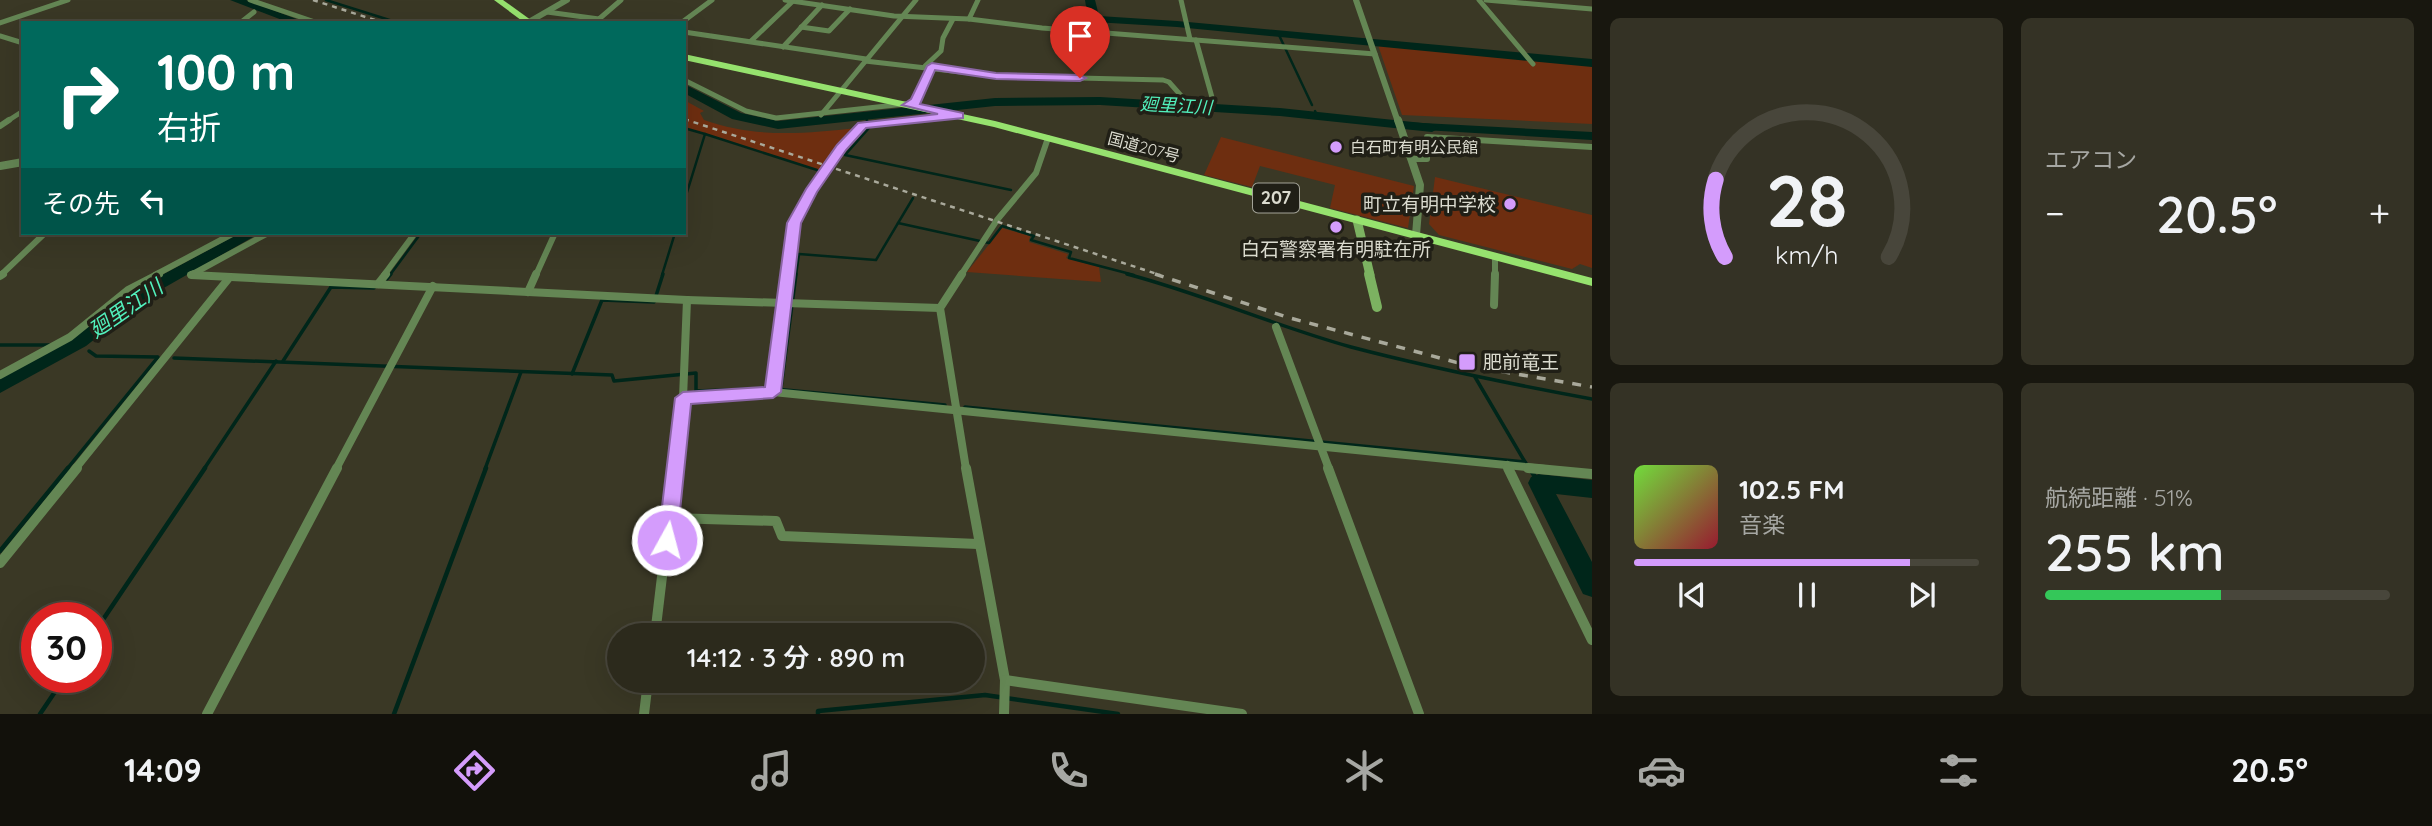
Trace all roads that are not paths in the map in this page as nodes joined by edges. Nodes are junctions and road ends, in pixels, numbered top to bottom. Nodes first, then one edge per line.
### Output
1 (68, 0) edge
2 (250, 0) edge
3 (498, 0) edge
4 (567, 0) edge
5 (621, 0) edge
6 (712, 0) edge
7 (785, 0) edge
8 (916, 0) edge
9 (978, 0) edge
10 (1181, 0) edge
11 (1356, 0) edge
12 (1479, 0) edge
13 (1486, 0) edge
14 (793, 1) edge
15 (822, 5) junction
16 (850, 9) junction
17 (1592, 9) edge
18 (254, 12) dead end
19 (547, 12) junction
20 (902, 16) junction
21 (953, 19) junction
22 (969, 19) junction
23 (243, 21) edge
24 (312, 21) edge
25 (528, 21) edge
26 (531, 21) edge
27 (602, 21) edge
28 (684, 21) edge
29 (0, 23) edge
30 (801, 27) junction
31 (686, 32) edge
32 (0, 36) edge
33 (1193, 39) junction
34 (751, 41) junction
35 (21, 42) edge
36 (783, 47) junction
37 (1375, 54) junction
38 (686, 57) edge
39 (865, 60) junction
40 (1533, 64) dead end
41 (928, 66) junction
42 (686, 81) edge
43 (841, 91) junction
44 (1184, 99) dead end
45 (1213, 101) dead end
46 (908, 105) junction
47 (21, 112) edge
48 (821, 115) junction
49 (959, 116) junction
50 (0, 125) edge
51 (1048, 138) junction
52 (1592, 147) edge
53 (1412, 159) junction
54 (21, 162) edge
55 (0, 166) edge
56 (1357, 220) junction
57 (43, 235) edge
58 (230, 235) edge
59 (264, 235) edge
60 (414, 235) edge
61 (554, 235) edge
62 (1416, 235) junction
63 (1495, 256) junction
64 (0, 275) edge
65 (229, 278) junction
66 (1592, 282) edge
67 (381, 284) junction
68 (433, 286) junction
69 (528, 292) junction
70 (687, 300) junction
71 (790, 303) junction
72 (1494, 305) dead end
73 (1377, 307) dead end
74 (940, 308) junction
75 (1276, 327) dead end
76 (0, 376) edge
77 (773, 389) junction
78 (683, 398) junction
79 (955, 409) junction
80 (1320, 443) junction
81 (1507, 465) junction
82 (1592, 474) edge
83 (670, 518) junction
84 (978, 544) junction
85 (0, 563) edge
86 (656, 623) edge
87 (1592, 640) edge
88 (1005, 684) junction
89 (647, 693) edge
90 (1004, 711) edge
91 (207, 714) edge
92 (644, 714) edge
93 (1242, 714) edge
94 (1419, 714) edge

1 - 29 street
2 - 24 street
3 - 25 highway
4 - 19 street
5 - 27 street
6 - 28 street
7 - 14 street
8 - 20 street
9 - 22 street
10 - 33 street
11 - 37 street
12 - 40 street
13 - 17 street
14 - 15 street
14 - 34 street
15 - 16 street
15 - 30 street
16 - 20 street
16 - 30 street
18 - 23 street
19 - 26 street
19 - 27 street
20 - 21 street
20 - 39 street
21 - 22 street
21 - 41 street
22 - 33 street
30 - 36 street
31 - 34 street
32 - 35 street
33 - 37 street
33 - 45 street
34 - 36 street
36 - 39 street
37 - 53 street
38 - 43 highway, 国道207号 / 207
39 - 41 street
39 - 43 street
41 - 44 street
41 - 46 street
42 - 48 street
43 - 46 highway, 国道207号 / 207
43 - 48 street
46 - 48 street
46 - 49 highway, 国道207号 / 207
47 - 50 street
49 - 51 highway, 国道207号 / 207
49 - 71 street
51 - 56 highway, 国道207号 / 207
51 - 74 street
52 - 53 street
53 - 62 street
54 - 55 street
56 - 62 highway, 国道207号 / 207
56 - 73 main road
57 - 64 street
58 - 76 street
59 - 65 street
60 - 67 street
61 - 69 street
62 - 63 highway, 国道207号 / 207
63 - 66 highway, 国道207号 / 207
63 - 72 street
65 - 67 street
65 - 85 street
67 - 68 street
68 - 69 street
68 - 91 street
69 - 70 street
70 - 71 street
70 - 78 street
71 - 74 street
71 - 77 street
74 - 79 street
75 - 80 street
77 - 78 street
77 - 79 street
78 - 83 street
79 - 80 street
79 - 84 street
80 - 81 street
80 - 94 street
81 - 82 street
81 - 87 street
83 - 84 street
83 - 86 street
84 - 88 street
88 - 90 street
88 - 93 street
89 - 92 street

